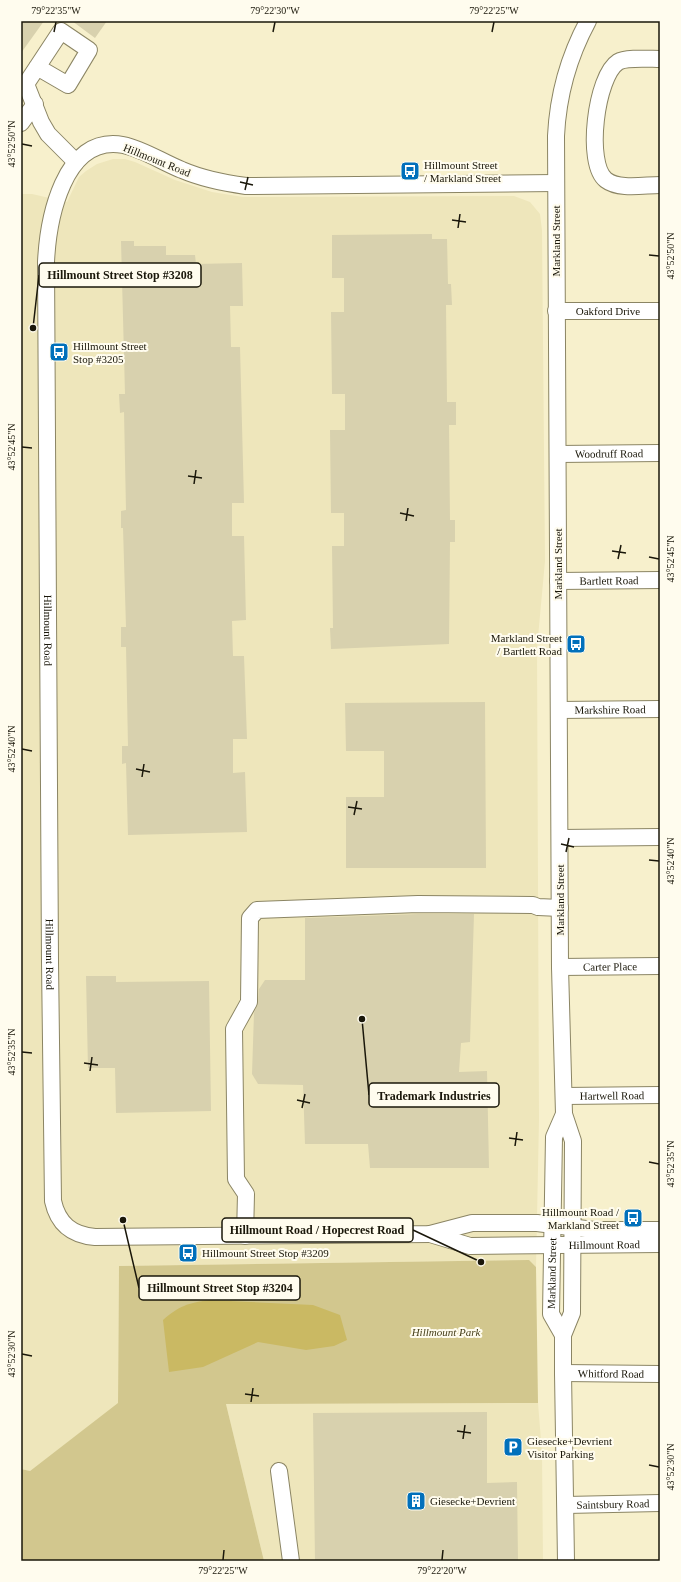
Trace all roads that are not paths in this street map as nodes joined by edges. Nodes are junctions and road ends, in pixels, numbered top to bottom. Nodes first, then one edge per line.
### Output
1 (588, 21) edge
2 (660, 59) edge
3 (37, 67) dead end
4 (23, 81) edge
5 (35, 104) junction
6 (21, 123) edge
7 (76, 162) junction
8 (556, 183) junction
9 (660, 185) edge
10 (556, 311) junction
11 (660, 311) edge
12 (660, 452) edge
13 (558, 454) junction
14 (660, 580) edge
15 (558, 581) junction
16 (660, 709) edge
17 (559, 710) junction
18 (660, 837) edge
19 (560, 838) junction
20 (560, 908) junction
21 (660, 966) edge
22 (560, 967) junction
23 (660, 1095) edge
24 (564, 1096) junction
25 (564, 1114) junction
26 (552, 1225) junction
27 (573, 1227) junction
28 (660, 1230) edge
29 (430, 1234) junction
30 (245, 1236) junction
31 (660, 1244) edge
32 (552, 1246) junction
33 (572, 1247) junction
34 (564, 1335) junction
35 (562, 1373) junction
36 (660, 1374) edge
37 (279, 1471) dead end
38 (660, 1503) edge
39 (566, 1505) junction
40 (291, 1561) edge
41 (566, 1561) edge

1 - 8 street, Markland Street
2 - 9 street
3 - 4 street
4 - 5 street
5 - 6 street
5 - 7 street
7 - 8 street, Hillmount Road
7 - 30 street, Hillmount Road
8 - 10 street, Markland Street
10 - 11 street, Oakford Drive
10 - 13 street, Markland Street
12 - 13 street, Woodruff Road
13 - 15 street, Markland Street
14 - 15 street, Bartlett Road
15 - 17 street, Markland Street
16 - 17 street, Markshire Road
17 - 19 street, Markland Street
18 - 19 street
19 - 20 street, Markland Street
20 - 22 street, Markland Street
20 - 30 street
21 - 22 street, Carter Place
22 - 24 street, Markland Street
23 - 24 street, Hartwell Road
24 - 25 street, Markland Street
25 - 26 street, Markland Street
25 - 27 street, Markland Street
26 - 27 street, Hillmount Road
26 - 29 street, Hillmount Road
26 - 32 street, Markland Street
27 - 28 street, Hillmount Road
27 - 33 street, Markland Street
29 - 30 street, Hillmount Road
29 - 32 street, Hillmount Road
31 - 33 street, Hillmount Road
32 - 33 street, Hillmount Road
32 - 34 street, Markland Street
33 - 34 street, Markland Street
34 - 35 street, Markland Street
35 - 36 street, Whitford Road
35 - 39 street, Markland Street
37 - 40 street
38 - 39 street, Saintsbury Road
39 - 41 street, Markland Street

